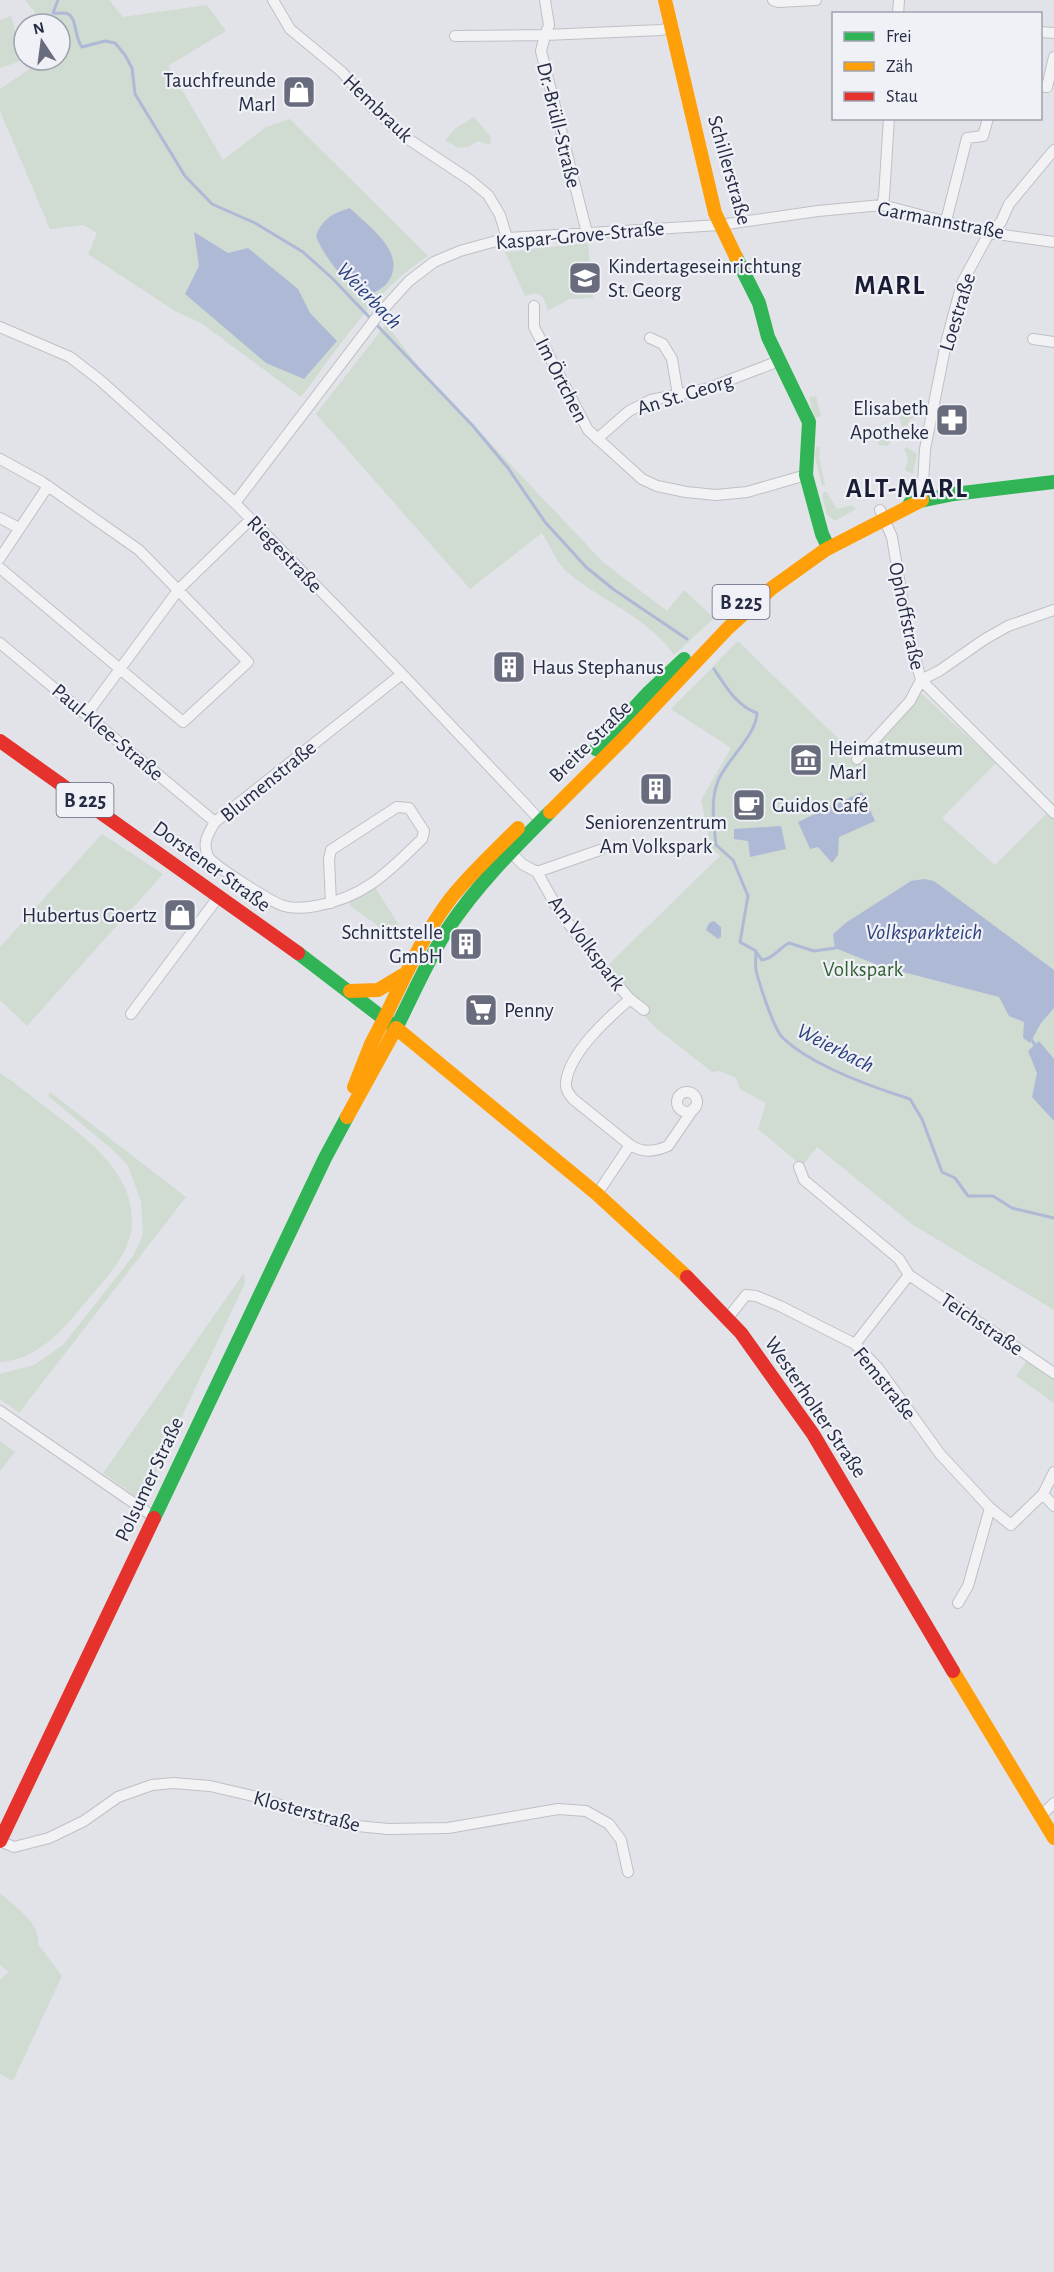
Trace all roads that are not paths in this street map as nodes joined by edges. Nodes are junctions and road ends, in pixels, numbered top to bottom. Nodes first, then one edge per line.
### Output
1 (273, 0) edge
2 (545, 0) edge
3 (665, 0) edge
4 (773, 0) edge
5 (816, 0) edge
6 (672, 27) junction
7 (545, 35) junction
8 (455, 36) dead end
9 (1054, 57) edge
10 (1042, 86) edge
11 (889, 120) edge
12 (987, 120) edge
13 (1054, 150) edge
14 (882, 205) junction
15 (946, 221) junction
16 (720, 225) junction
17 (587, 232) junction
18 (989, 233) junction
19 (507, 238) junction
20 (1054, 242) edge
21 (534, 306) dead end
22 (0, 327) edge
23 (650, 338) dead end
24 (1034, 339) dead end
25 (1054, 342) edge
26 (779, 361) junction
27 (678, 395) junction
28 (597, 439) junction
29 (0, 459) edge
30 (806, 475) junction
31 (1054, 482) edge
32 (48, 486) junction
33 (922, 500) junction
34 (235, 503) junction
35 (882, 514) junction
36 (0, 518) edge
37 (251, 519) junction
38 (20, 528) junction
39 (826, 543) junction
40 (0, 558) edge
41 (0, 568) edge
42 (179, 589) junction
43 (1054, 610) edge
44 (0, 643) edge
45 (120, 668) junction
46 (402, 674) junction
47 (921, 680) junction
48 (86, 715) junction
49 (0, 741) edge
50 (857, 759) dead end
51 (1053, 809) edge
52 (537, 816) junction
53 (215, 822) junction
54 (507, 848) junction
55 (600, 850) dead end
56 (537, 872) junction
57 (219, 896) junction
58 (331, 903) junction
59 (406, 972) junction
60 (350, 991) junction
61 (630, 999) junction
62 (644, 1010) dead end
63 (131, 1014) dead end
64 (384, 1019) junction
65 (396, 1028) junction
66 (694, 1108) dead end
67 (337, 1135) junction
68 (630, 1145) junction
69 (799, 1167) dead end
70 (597, 1194) junction
71 (909, 1275) junction
72 (727, 1319) junction
73 (855, 1344) junction
74 (1054, 1373) edge
75 (0, 1411) edge
76 (1054, 1472) edge
77 (1042, 1494) junction
78 (1054, 1506) edge
79 (990, 1508) junction
80 (154, 1516) junction
81 (958, 1603) dead end
82 (1054, 1803) edge
83 (1040, 1817) junction
84 (1, 1835) edge
85 (1054, 1838) edge
86 (628, 1872) dead end

1 - 19 street, Hembrauk
2 - 7 street
3 - 6 main road, Schillerstraße
4 - 5 street
6 - 7 street
6 - 16 main road, Schillerstraße
7 - 8 street, Dr.-Brüll-Straße
7 - 17 street, Dr.-Brüll-Straße
9 - 10 street
11 - 14 street
12 - 15 street
13 - 18 street, Loestraße
14 - 15 street, Garmannstraße
14 - 16 street, Garmannstraße
15 - 18 street, Garmannstraße
16 - 17 street, Kaspar-Grove-Straße
16 - 26 main road, Schillerstraße
17 - 19 street, Kaspar-Grove-Straße
18 - 20 street, Garmannstraße
18 - 33 street, Loestraße
19 - 34 street, Kaspar-Grove-Straße
21 - 28 street, Im Örtchen
22 - 34 street, Riegestraße
23 - 27 street
24 - 25 street
26 - 27 street, An St. Georg
26 - 30 main road, Schillerstraße
27 - 28 street, An St. Georg
28 - 30 street, Im Örtchen
29 - 32 street
30 - 39 main road, Schillerstraße
31 - 33 main road, B 225
32 - 38 street
32 - 42 street
33 - 35 main road, Breite Straße / B 225
34 - 37 street, Riegestraße
35 - 39 main road, Breite Straße / B 225
35 - 47 street, Ophoffstraße
36 - 38 street
37 - 42 street
37 - 46 street, Riegestraße
38 - 40 street
39 - 52 main road, Breite Straße / B 225
41 - 45 street
42 - 45 street
42 - 45 street
43 - 47 street
44 - 48 street, Paul-Klee-Straße
45 - 48 street
46 - 52 street, Riegestraße
46 - 53 street, Blumenstraße
47 - 50 street
47 - 51 street, Ophoffstraße
48 - 53 street, Paul-Klee-Straße
49 - 57 main road, Dorstener Straße / B 225
52 - 54 main road, Breite Straße / B 225
53 - 58 street, Blumenstraße
54 - 56 street, Am Volkspark
54 - 59 main road, Breite Straße / B 225
54 - 65 main road, Breite Straße / B 225
55 - 56 street, Am Volkspark
56 - 61 street, Am Volkspark
57 - 60 main road, Dorstener Straße / B 225
57 - 63 street
58 - 58 street, Blumenstraße
59 - 60 main road
59 - 64 main road, Breite Straße / B 225
60 - 64 main road, Dorstener Straße
61 - 62 street, Am Volkspark
61 - 68 street
64 - 65 main road, Dorstener Straße
64 - 67 main road, Polsumer Straße
65 - 67 main road, Polsumer Straße
65 - 70 main road, Westerholter Straße
66 - 68 street
67 - 80 main road, Polsumer Straße
68 - 70 street
69 - 71 street, Teichstraße
70 - 72 main road, Westerholter Straße
71 - 73 street
71 - 74 street, Teichstraße
72 - 73 street, Femstraße
72 - 83 main road, Westerholter Straße
73 - 79 street, Femstraße
75 - 80 street
76 - 77 street
77 - 78 street
77 - 79 street, Femstraße
79 - 81 street
80 - 84 main road, Polsumer Straße
82 - 83 street
83 - 85 main road, Westerholter Straße
84 - 86 street, Klosterstraße

